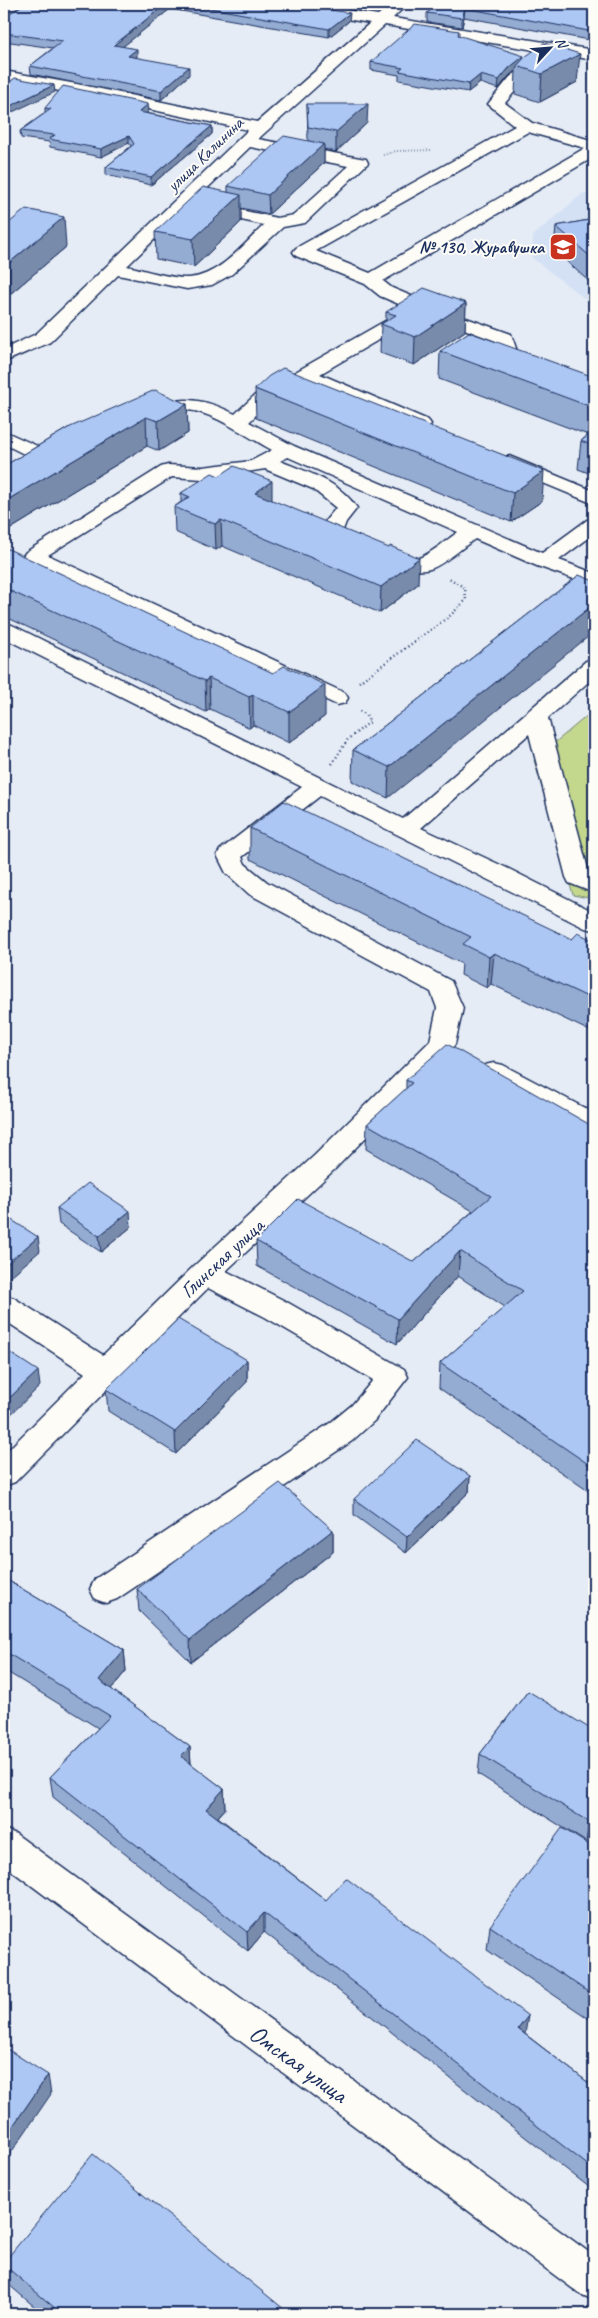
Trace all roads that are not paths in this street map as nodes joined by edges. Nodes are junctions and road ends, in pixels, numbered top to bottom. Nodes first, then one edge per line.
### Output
1 (281, 4) edge
2 (400, 4) edge
3 (382, 21) junction
4 (557, 49) junction
5 (594, 55) edge
6 (4, 76) edge
7 (526, 126) junction
8 (260, 128) junction
9 (246, 141) junction
10 (594, 146) edge
11 (594, 150) edge
12 (183, 203) junction
13 (277, 223) junction
14 (116, 269) junction
15 (371, 280) junction
16 (434, 312) junction
17 (4, 356) edge
18 (305, 374) junction
19 (594, 386) edge
20 (136, 420) edge
21 (237, 423) junction
22 (441, 432) edge
23 (4, 436) edge
24 (287, 450) junction
25 (495, 456) edge
26 (264, 462) junction
27 (4, 479) edge
28 (594, 498) edge
29 (594, 524) edge
30 (473, 531) junction
31 (544, 562) junction
32 (594, 580) edge
33 (4, 630) edge
34 (594, 666) edge
35 (337, 698) road end
36 (536, 716) junction
37 (318, 786) junction
38 (405, 830) junction
39 (594, 885) edge
40 (594, 922) edge
41 (442, 1044) junction
42 (594, 1125) edge
43 (205, 1273) junction
44 (4, 1306) edge
45 (106, 1372) junction
46 (4, 1473) edge
47 (106, 1589) dead end
48 (4, 1845) edge
49 (594, 2280) edge

1 - 3 street
2 - 3 street, улица Калинина
3 - 4 street
3 - 8 street, улица Калинина
4 - 5 street
4 - 7 street
6 - 8 street
7 - 10 street
7 - 15 street
8 - 9 street, улица Калинина
9 - 12 street, улица Калинина
9 - 13 street
11 - 15 street
12 - 13 street
12 - 14 street, улица Калинина
13 - 14 street
14 - 17 street, улица Калинина
15 - 16 street
16 - 18 street
16 - 19 street
18 - 21 street
18 - 22 street
20 - 21 street
21 - 24 street
23 - 27 street
24 - 26 street
24 - 30 street
25 - 28 street
26 - 30 street
26 - 35 street
29 - 31 street
30 - 31 street
31 - 32 street
33 - 37 street
34 - 36 street
36 - 38 street
36 - 39 street
37 - 38 street
37 - 41 street
38 - 40 street
41 - 42 street
41 - 43 street, Глинская улица
43 - 45 street, Глинская улица
43 - 47 street
44 - 45 street
45 - 46 street, Глинская улица
48 - 49 street, Омская улица

